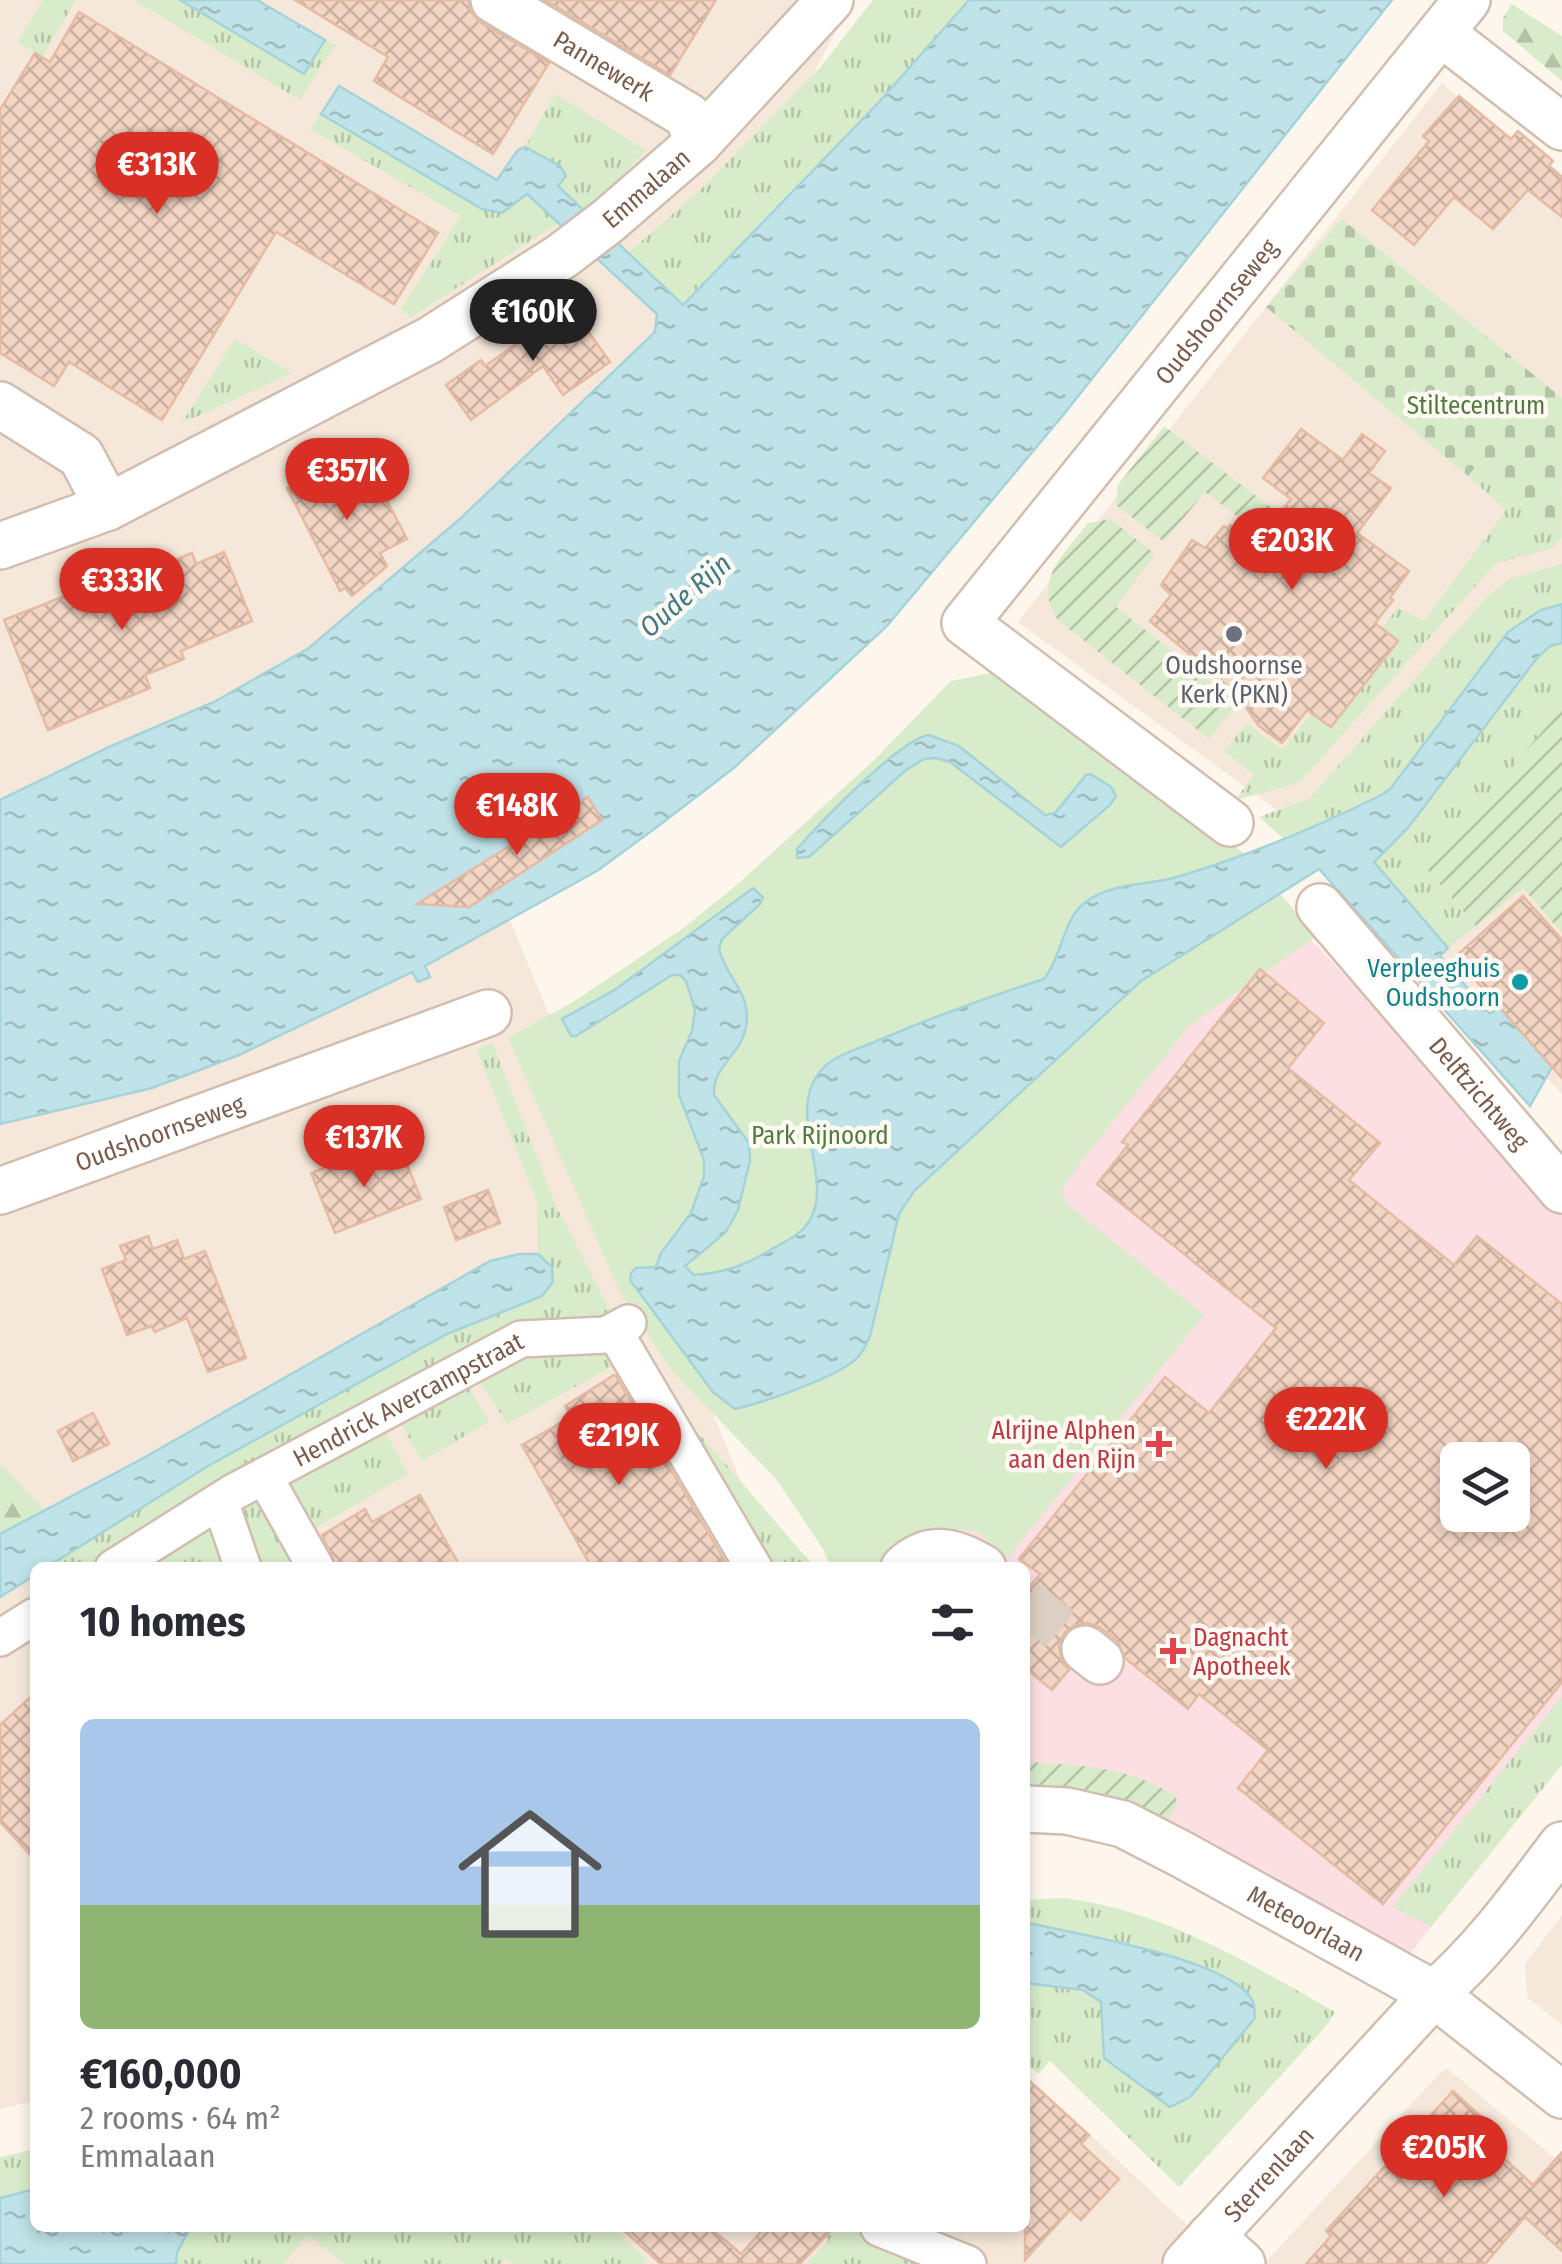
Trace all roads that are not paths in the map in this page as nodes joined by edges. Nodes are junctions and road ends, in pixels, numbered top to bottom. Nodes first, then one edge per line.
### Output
1 (494, 0) edge
2 (830, 0) edge
3 (1454, 16) edge
4 (1562, 126) edge
5 (698, 143) junction
6 (0, 405) edge
7 (108, 507) junction
8 (0, 546) edge
9 (1230, 823) dead end
10 (1320, 907) dead end
11 (488, 1013) dead end
12 (1562, 1190) edge
13 (0, 1191) edge
14 (264, 1476) junction
15 (220, 1501) junction
16 (123, 1562) edge
17 (241, 1562) edge
18 (313, 1562) edge
19 (751, 1562) edge
20 (915, 1562) edge
21 (973, 1562) edge
22 (30, 1619) edge
23 (0, 1638) edge
24 (1030, 1809) edge
25 (1562, 1845) edge
26 (1434, 1994) junction
27 (1562, 2095) edge
28 (889, 2232) edge
29 (1213, 2255) edge
30 (968, 2264) edge

1 - 5 street, Pannewerk
2 - 5 street, Emmalaan
3 - 4 street
3 - 9 street, Oudshoornseweg
5 - 7 street, Emmalaan
6 - 7 street
7 - 8 street, Emmalaan
10 - 12 street, Delftzichtweg
11 - 13 street, Oudshoornseweg
14 - 15 street, Hendrick Avercampstraat
14 - 18 street, Hendrick Avercampstraat
14 - 19 street, Hendrick Avercampstraat
15 - 16 street, Hendrick Avercampstraat
15 - 17 street
20 - 21 street
22 - 23 street
24 - 26 street, Meteoorlaan
25 - 26 street, Sterrenlaan
26 - 27 street, Meteoorlaan
26 - 29 street, Sterrenlaan
28 - 30 street

